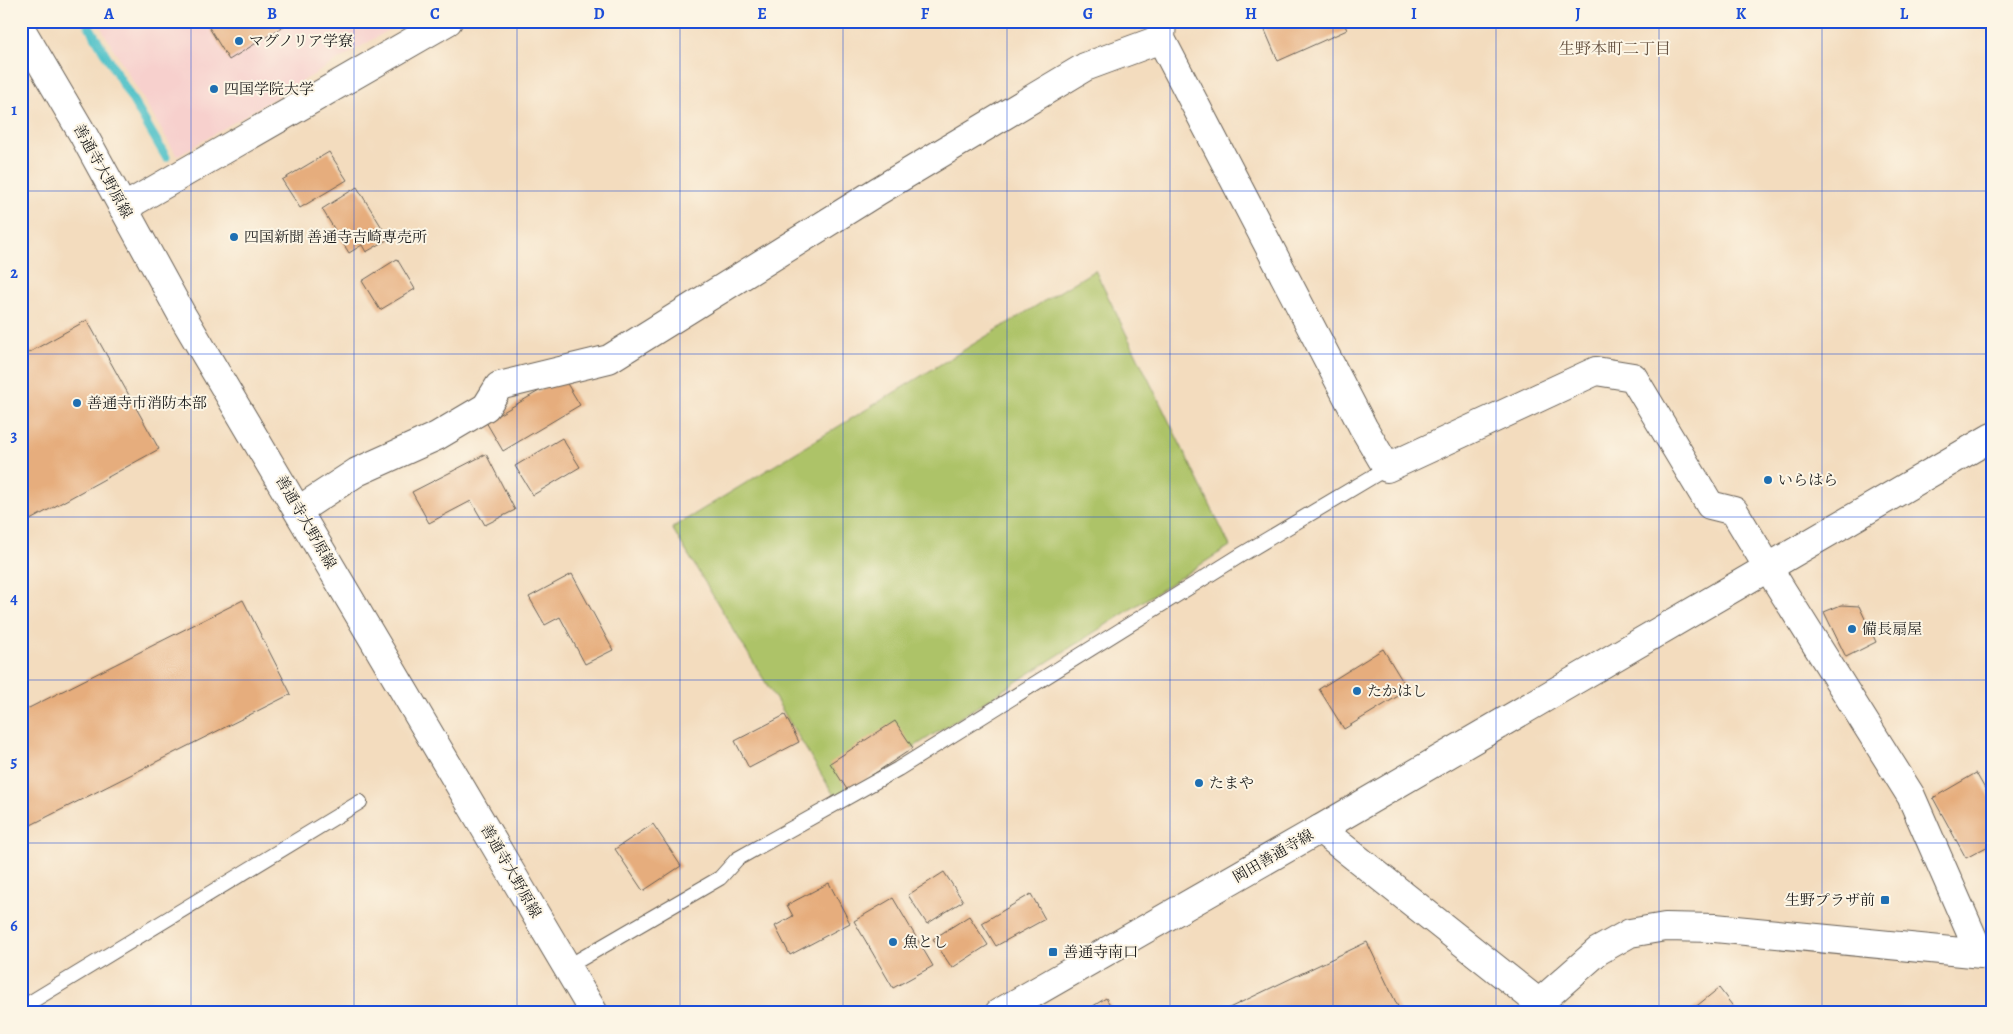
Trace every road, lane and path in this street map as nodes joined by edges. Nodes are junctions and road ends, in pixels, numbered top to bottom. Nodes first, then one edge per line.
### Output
1 (448, 21) edge
2 (1162, 26) edge
3 (21, 29) edge
4 (123, 208) junction
5 (1992, 437) edge
6 (1387, 468) junction
7 (299, 510) junction
8 (1768, 567) junction
9 (360, 802) dead end
10 (1320, 829) junction
11 (1986, 954) edge
12 (567, 967) junction
13 (21, 1008) edge
14 (1542, 1008) edge
15 (594, 1013) edge
16 (999, 1013) edge

1 - 4 street
2 - 6 street
2 - 7 street
3 - 4 street, 善通寺大野原線
4 - 7 street, 善通寺大野原線
5 - 8 street
6 - 8 street
6 - 12 lane
7 - 12 street, 善通寺大野原線
8 - 10 street
8 - 11 street
9 - 13 lane
10 - 14 street, 岡田善通寺線
10 - 16 street, 岡田善通寺線
11 - 14 street
12 - 15 street, 善通寺大野原線

